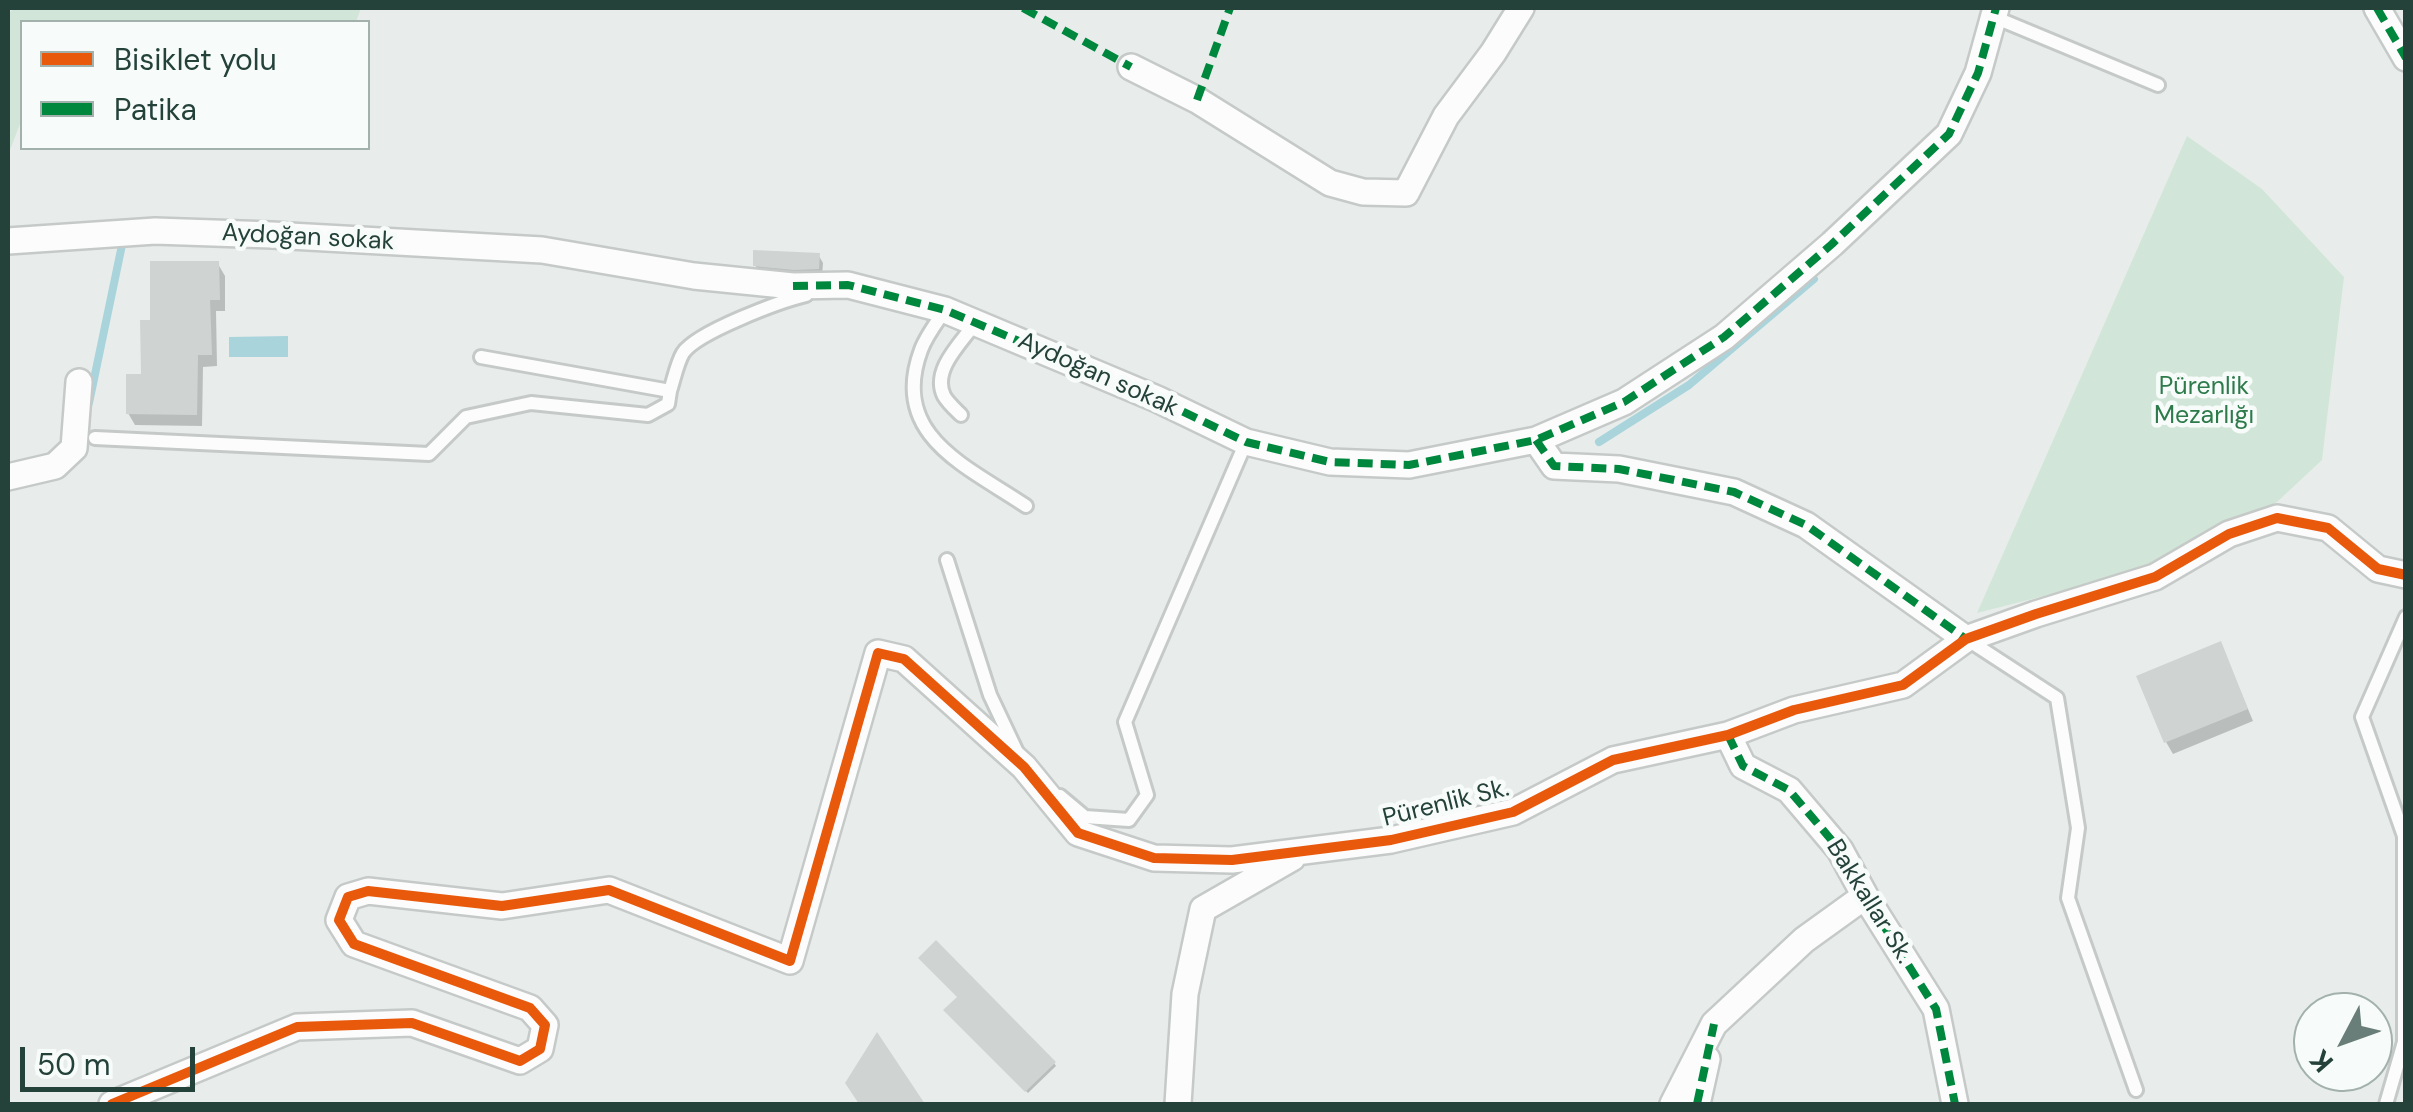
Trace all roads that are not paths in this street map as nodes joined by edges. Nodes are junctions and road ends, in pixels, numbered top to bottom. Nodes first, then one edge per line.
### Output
1 (1522, 8) edge
2 (2376, 8) edge
3 (1995, 12) edge
4 (2406, 58) edge
5 (1131, 67) dead end
6 (2158, 85) dead end
7 (8, 241) edge
8 (848, 285) junction
9 (944, 310) junction
10 (976, 322) junction
11 (481, 357) dead end
12 (79, 382) dead end
13 (670, 391) junction
14 (961, 416) dead end
15 (94, 438) dead end
16 (1536, 440) junction
17 (1246, 442) junction
18 (8, 476) edge
19 (1026, 506) dead end
20 (947, 560) dead end
21 (2406, 575) edge
22 (2406, 617) edge
23 (1966, 639) junction
24 (1728, 735) junction
25 (1024, 767) junction
26 (1306, 850) junction
27 (1865, 896) junction
28 (1714, 1024) junction
29 (2136, 1090) dead end
30 (112, 1104) edge
31 (1178, 1104) edge
32 (1673, 1104) edge
33 (1697, 1104) edge
34 (1955, 1104) edge
35 (2386, 1104) edge

1 - 5 street
2 - 4 street
3 - 6 lane
3 - 16 street, Aydoğan sokak
7 - 8 street, Aydoğan sokak
8 - 9 street, Aydoğan sokak
8 - 13 lane
9 - 10 street, Aydoğan sokak
9 - 19 lane
10 - 14 lane
10 - 17 street, Aydoğan sokak
11 - 13 lane
12 - 18 street
13 - 15 lane
16 - 17 street, Aydoğan sokak
16 - 23 street
17 - 25 lane
20 - 25 lane
21 - 23 street, Pürenlik Sk.
22 - 35 lane
23 - 24 street, Pürenlik Sk.
23 - 29 lane
24 - 26 street, Pürenlik Sk.
24 - 27 street, Bakkallar Sk.
25 - 26 street, Pürenlik Sk.
25 - 30 street, Pürenlik Sk.
26 - 31 street
27 - 28 street
27 - 34 street, Bakkallar Sk.
28 - 32 street
28 - 33 street

